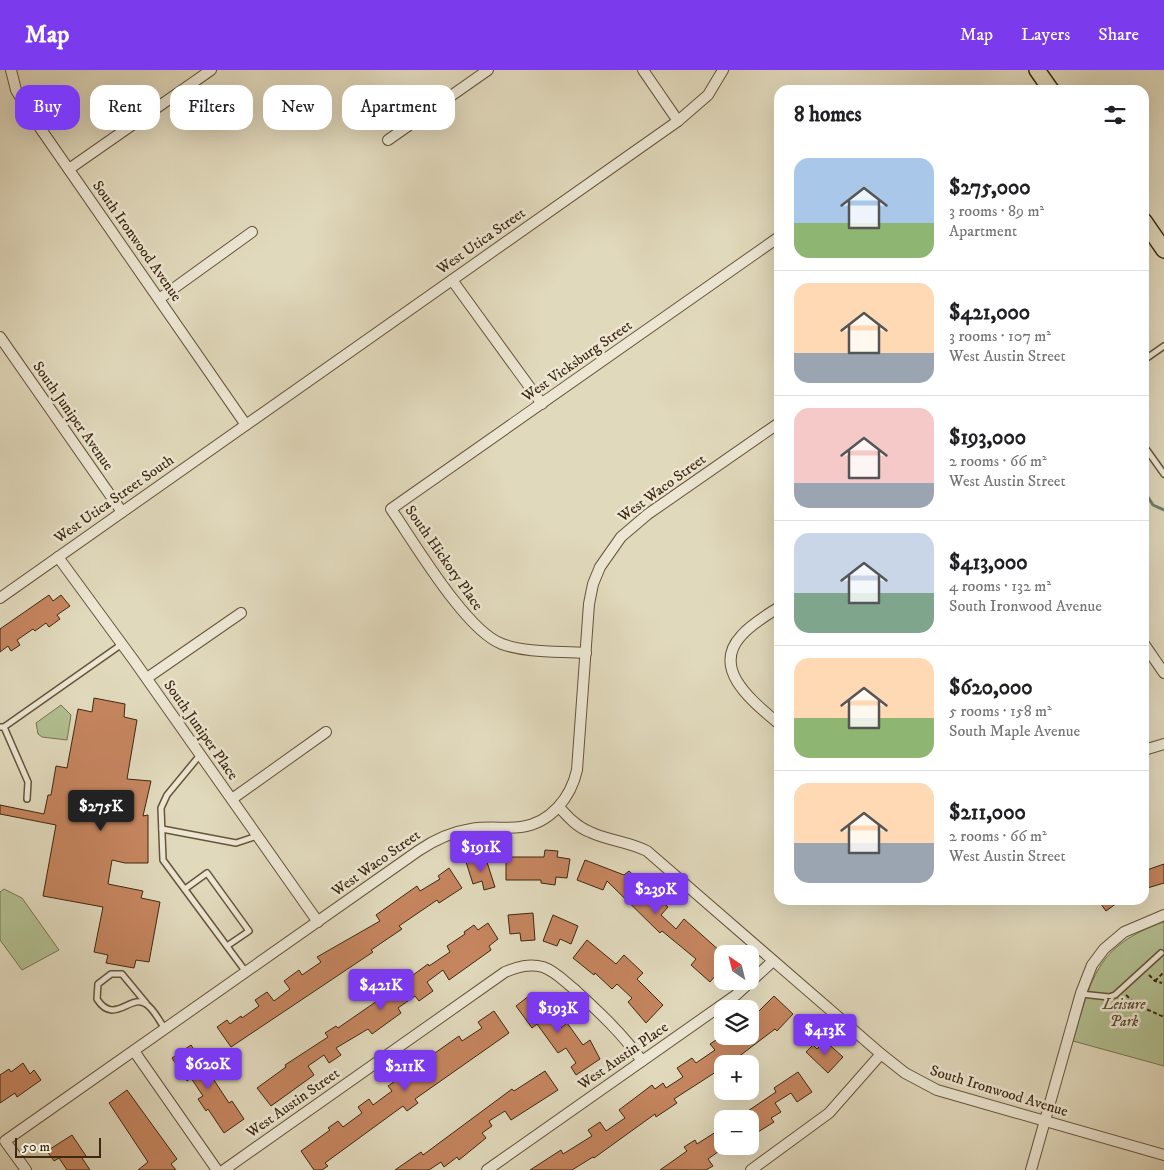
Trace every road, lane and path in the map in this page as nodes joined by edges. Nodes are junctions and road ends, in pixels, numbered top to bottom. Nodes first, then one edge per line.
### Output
1 (12, 70) edge
2 (210, 70) edge
3 (488, 70) edge
4 (643, 70) edge
5 (723, 70) edge
6 (1037, 70) edge
7 (1048, 85) edge
8 (678, 120) junction
9 (388, 140) dead end
10 (70, 170) junction
11 (1149, 228) edge
12 (252, 232) dead end
13 (774, 242) edge
14 (1164, 250) edge
15 (452, 280) junction
16 (159, 298) junction
17 (0, 337) edge
18 (1164, 346) edge
19 (1149, 356) edge
20 (542, 404) junction
21 (246, 425) junction
22 (774, 426) edge
23 (1149, 453) edge
24 (1164, 474) edge
25 (391, 509) joint
26 (122, 512) junction
27 (58, 557) junction
28 (0, 598) edge
29 (774, 611) edge
30 (241, 613) dead end
31 (122, 644) junction
32 (1149, 651) edge
33 (586, 653) junction
34 (1164, 673) edge
35 (147, 678) junction
36 (774, 720) edge
37 (2, 727) edge
38 (326, 732) dead end
39 (1164, 744) edge
40 (1149, 748) edge
41 (200, 755) junction
42 (27, 799) dead end
43 (232, 799) junction
44 (559, 807) junction
45 (162, 829) junction
46 (258, 836) junction
47 (185, 889) junction
48 (1164, 915) edge
49 (318, 922) junction
50 (228, 946) junction
51 (1162, 953) dead end
52 (773, 961) junction
53 (1144, 969) junction
54 (247, 972) junction
55 (1164, 972) edge
56 (1155, 981) junction
57 (1162, 983) dead end
58 (1120, 990) junction
59 (1081, 994) junction
60 (146, 1003) junction
61 (1164, 1017) edge
62 (166, 1029) junction
63 (134, 1051) junction
64 (881, 1054) junction
65 (642, 1061) junction
66 (1044, 1121) junction
67 (1164, 1155) edge
68 (26, 1170) edge
69 (217, 1170) edge
70 (224, 1170) edge
71 (487, 1170) edge
72 (751, 1170) edge
73 (1031, 1170) edge

1 - 10 street, South Ironwood Avenue
2 - 10 street
3 - 9 street
4 - 8 street
5 - 8 street, West Utica Street
6 - 7 main road
8 - 15 street, West Utica Street
10 - 16 street, South Ironwood Avenue
11 - 14 main road
12 - 16 street
13 - 20 street, West Vicksburg Street
15 - 20 street
15 - 21 street, West Utica Street
16 - 21 street, South Ironwood Avenue
17 - 26 street, South Juniper Avenue
18 - 19 lane
20 - 25 street, West Vicksburg Street
21 - 26 street, West Utica Street South
22 - 33 street, West Waco Street
23 - 24 lane
25 - 33 street, South Hickory Place
26 - 27 street, West Utica Street South
27 - 28 street, West Utica Street South
27 - 31 street, South Juniper Place
29 - 36 street
30 - 35 street
31 - 35 street, South Juniper Place
31 - 37 lane
32 - 34 street
33 - 44 street, West Waco Street
35 - 41 street, South Juniper Place
37 - 42 lane
38 - 43 street
39 - 40 street
41 - 43 street, South Juniper Place
41 - 45 lane
43 - 46 street, South Juniper Place
44 - 49 street, West Waco Street
44 - 52 street, South Ironwood Avenue
45 - 46 lane
45 - 47 lane
46 - 49 street, South Juniper Place
47 - 50 lane
47 - 50 lane
48 - 59 street
49 - 54 street, West Waco Street
50 - 54 lane
51 - 53 lane
52 - 64 street, South Ironwood Avenue
52 - 65 street, West Austin Place
53 - 56 path
53 - 58 lane
54 - 62 street, West Waco Street
55 - 56 path
56 - 57 path
58 - 59 lane
58 - 61 path
59 - 66 street
60 - 60 lane
60 - 62 lane
62 - 63 street, West Waco Street
63 - 68 street, West Waco Street
63 - 69 street
64 - 66 street, South Ironwood Avenue
64 - 72 street
65 - 70 street, West Austin Street
65 - 71 street, West Austin Place
66 - 67 street, South Ironwood Avenue
66 - 73 street

